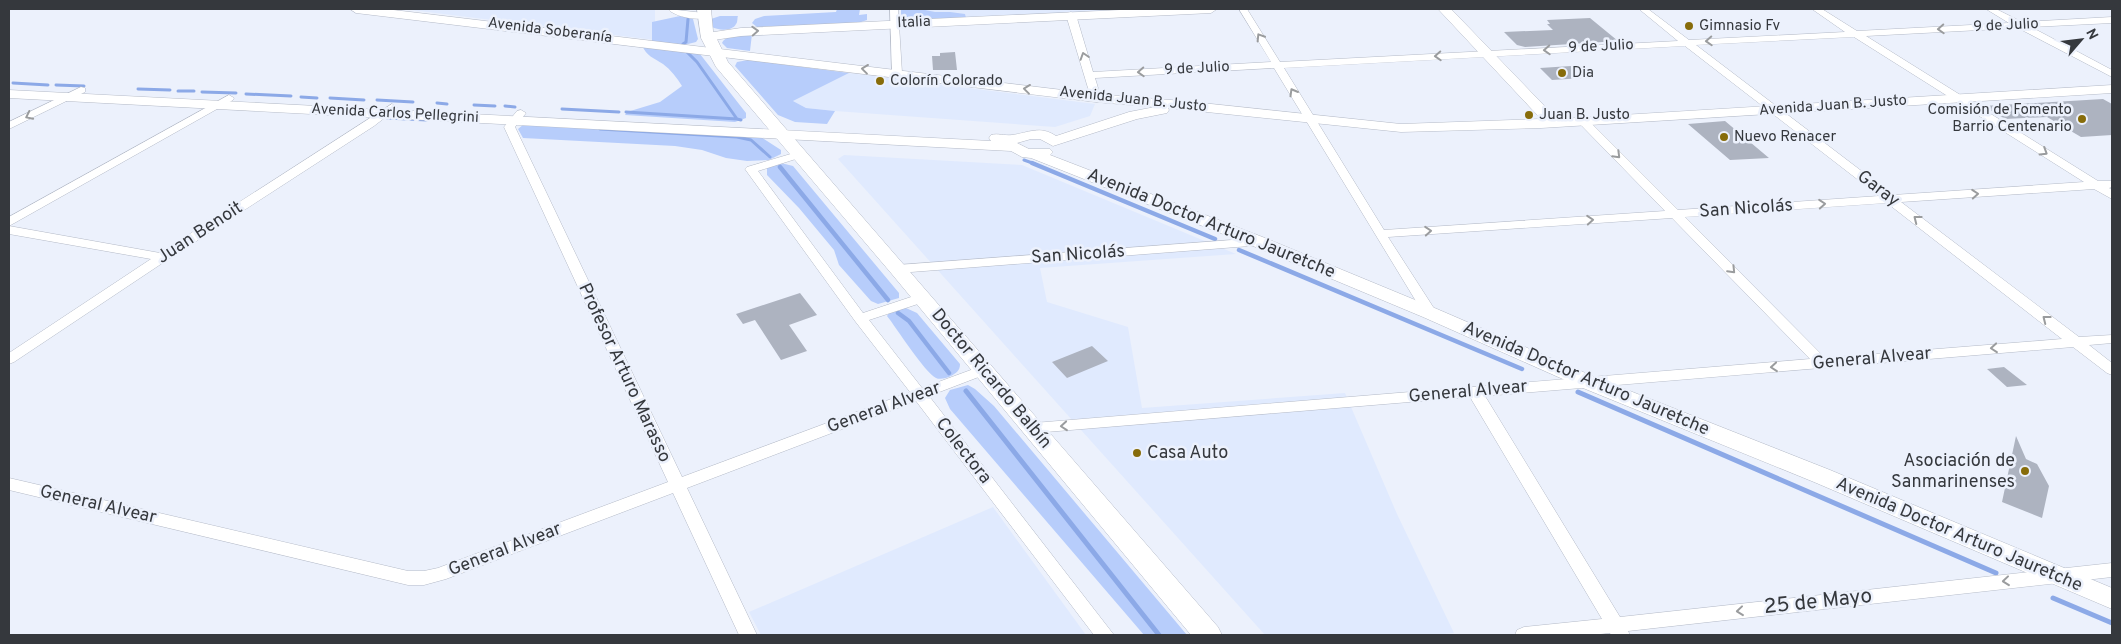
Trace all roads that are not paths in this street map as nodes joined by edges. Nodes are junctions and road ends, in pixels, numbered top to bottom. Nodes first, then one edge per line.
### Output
1 (356, 9) edge
2 (672, 9) edge
3 (894, 9) edge
4 (1211, 9) edge
5 (1243, 9) edge
6 (1444, 9) edge
7 (1643, 9) edge
8 (1816, 9) edge
9 (1990, 9) edge
10 (370, 10) edge
11 (704, 12) edge
12 (1071, 15) junction
13 (2112, 20) edge
14 (895, 24) junction
15 (2020, 25) junction
16 (1855, 33) junction
17 (706, 37) junction
18 (1686, 43) junction
19 (714, 51) junction
20 (1487, 54) junction
21 (1277, 65) junction
22 (897, 73) junction
23 (2112, 74) edge
24 (1090, 75) junction
25 (9, 86) edge
26 (2112, 89) edge
27 (9, 94) edge
28 (75, 94) junction
29 (1096, 98) junction
30 (1959, 98) junction
31 (224, 101) junction
32 (1162, 103) junction
33 (388, 110) junction
34 (1186, 110) joint
35 (1774, 110) junction
36 (518, 116) junction
37 (1310, 121) junction
38 (1583, 121) junction
39 (1553, 123) junction
40 (9, 126) edge
41 (776, 130) junction
42 (1014, 143) junction
43 (1051, 148) junction
44 (798, 155) junction
45 (2112, 184) edge
46 (2097, 185) junction
47 (2112, 195) edge
48 (1891, 200) junction
49 (1677, 214) junction
50 (9, 222) edge
51 (9, 230) edge
52 (1380, 234) junction
53 (1258, 242) junction
54 (162, 257) junction
55 (898, 269) junction
56 (922, 298) junction
57 (1430, 313) junction
58 (860, 318) junction
59 (2112, 339) edge
60 (2076, 342) junction
61 (9, 359) edge
62 (1822, 363) junction
63 (984, 370) junction
64 (2112, 370) edge
65 (1590, 383) junction
66 (1475, 392) junction
67 (920, 395) junction
68 (1034, 428) junction
69 (9, 484) edge
70 (677, 485) junction
71 (2112, 570) edge
72 (2054, 576) junction
73 (2112, 599) edge
74 (1618, 630) edge
75 (748, 635) edge
76 (1105, 635) edge
77 (1208, 635) edge
78 (1524, 635) edge

1 - 10 main road, Avenida Soberanía
2 - 11 street
3 - 14 street
4 - 12 main road, Italia
21 -> 5 street
6 - 20 main road
7 - 18 street, Garay
8 - 16 street
9 - 15 street
10 - 19 main road, Avenida Soberanía
11 - 17 main road
12 - 14 main road, Italia
24 -> 12 street
13 - 15 street, 9 de Julio
17 -> 14 main road, Italia
14 - 22 street
15 -> 16 street, 9 de Julio
15 - 23 street
16 -> 18 street, 9 de Julio
16 - 30 street
17 - 19 main road, Doctor Ricardo Balbín
18 -> 20 street, 9 de Julio
18 - 35 street, Garay
22 -> 19 main road, Avenida Juan B. Justo
19 - 41 main road, Doctor Ricardo Balbín
20 -> 21 street, 9 de Julio
20 - 39 main road
21 -> 24 street, 9 de Julio
37 -> 21 street
29 -> 22 main road, Avenida Juan B. Justo
24 - 29 street
25 - 28 main road, Avenida Carlos Pellegrini
26 - 30 main road, Avenida Juan B. Justo
27 - 28 main road, Avenida Carlos Pellegrini
28 - 31 main road, Avenida Carlos Pellegrini
28 -> 40 street
29 - 32 main road, Avenida Juan B. Justo
30 - 35 main road, Avenida Juan B. Justo
30 -> 46 street
31 - 33 main road, Avenida Carlos Pellegrini
31 - 50 street
32 - 37 main road, Avenida Juan B. Justo
32 - 43 main road
33 - 36 main road, Avenida Carlos Pellegrini
33 - 54 street, Juan Benoit
34 - 37 main road, Avenida Juan B. Justo
34 - 43 main road
35 - 38 main road, Avenida Juan B. Justo
35 - 48 street, Garay
36 - 41 main road, Avenida Carlos Pellegrini
36 - 70 street, Profesor Arturo Marasso
37 - 39 main road, Avenida Juan B. Justo
37 - 52 street
38 - 39 main road, Avenida Juan B. Justo
38 -> 49 street
41 - 42 main road, Avenida Doctor Arturo Jauretche
41 - 44 main road, Doctor Ricardo Balbín
42 - 43 main road, Avenida Doctor Arturo Jauretche
42 - 43 main road, Avenida Doctor Arturo Jauretche
43 - 53 main road, Avenida Doctor Arturo Jauretche
44 - 55 main road, Doctor Ricardo Balbín
44 - 58 street, Colectora
45 - 46 street, San Nicolás
46 - 47 street
48 -> 46 street, San Nicolás
49 -> 48 street, San Nicolás
60 -> 48 street, Garay
52 -> 49 street, San Nicolás
49 -> 62 street
51 - 54 street
52 - 57 street
53 - 55 street, San Nicolás
53 - 57 main road, Avenida Doctor Arturo Jauretche
54 - 61 street, Juan Benoit
55 - 56 main road, Doctor Ricardo Balbín
56 - 58 street
56 - 63 main road, Doctor Ricardo Balbín
57 - 65 main road, Avenida Doctor Arturo Jauretche
58 - 67 street, Colectora
59 - 60 street, General Alvear
60 -> 62 street, General Alvear
60 - 64 street, Garay
62 -> 65 street, General Alvear
63 - 67 street, General Alvear
63 - 68 main road, Doctor Ricardo Balbín
65 - 66 street, General Alvear
65 - 72 main road, Avenida Doctor Arturo Jauretche
66 -> 68 street, General Alvear
66 - 74 street
67 - 70 street, General Alvear
67 - 76 street, Colectora
68 - 77 main road, Doctor Ricardo Balbín
69 - 70 street, General Alvear
70 - 75 street, Profesor Arturo Marasso
71 - 72 street, 25 de Mayo
72 - 73 main road, Avenida Doctor Arturo Jauretche
72 -> 74 street, 25 de Mayo
74 - 78 street, 25 de Mayo

